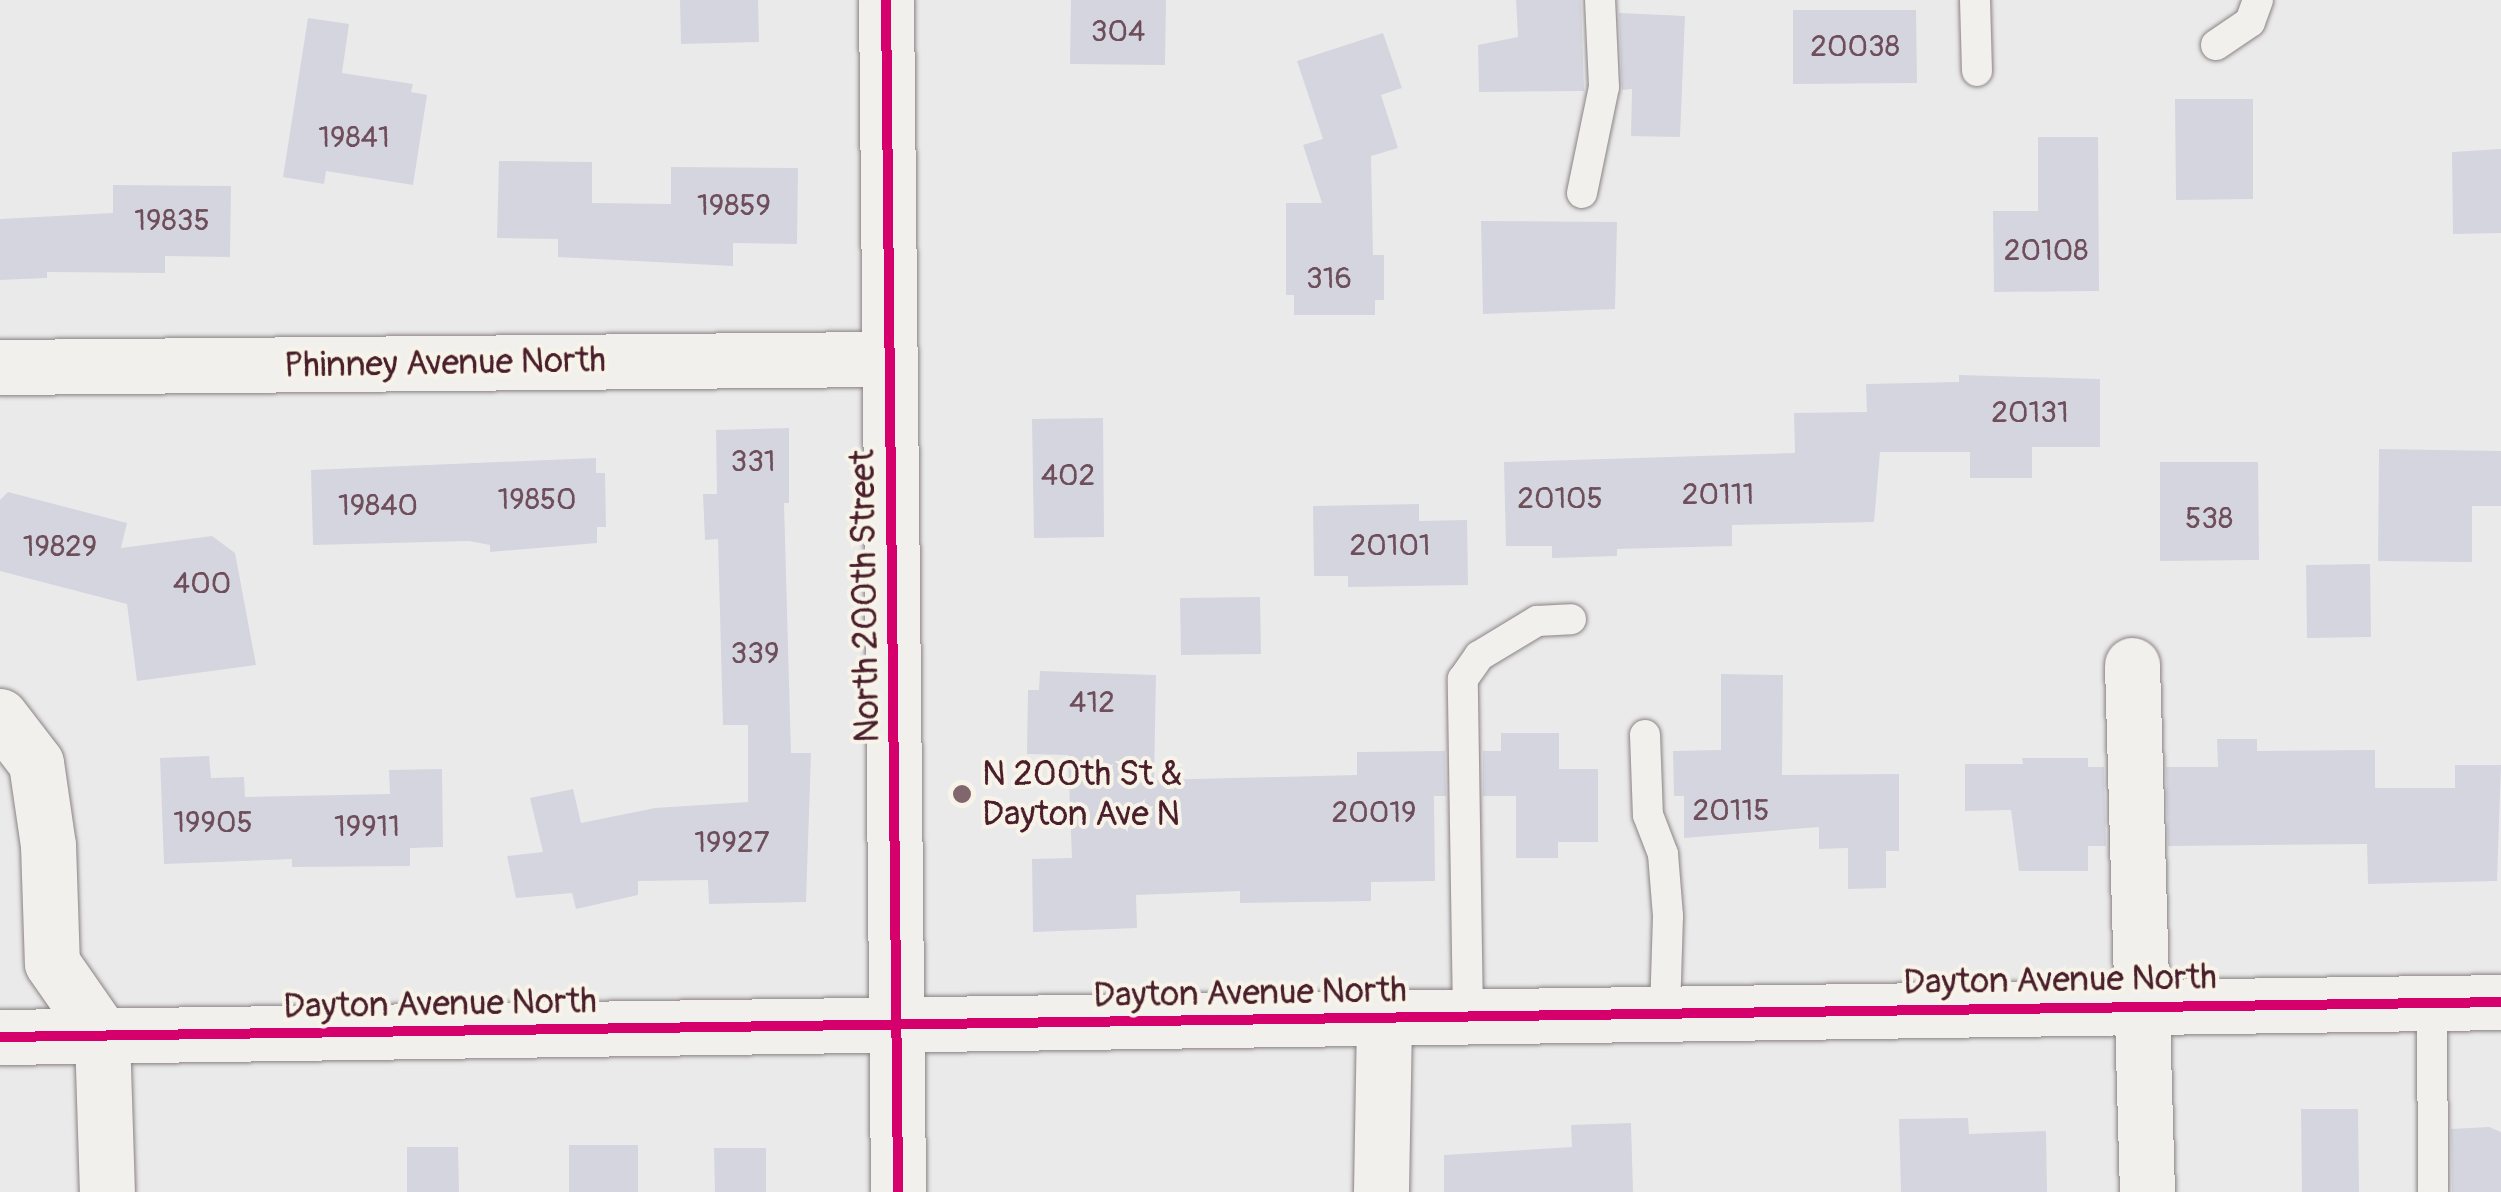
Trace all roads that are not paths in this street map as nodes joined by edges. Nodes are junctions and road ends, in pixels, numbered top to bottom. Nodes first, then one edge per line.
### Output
1 (886, 0) edge
2 (1600, 0) edge
3 (1975, 0) edge
4 (2258, 0) edge
5 (2216, 44) dead end
6 (1977, 71) dead end
7 (1582, 193) dead end
8 (890, 360) junction
9 (0, 367) edge
10 (1570, 619) dead end
11 (2132, 664) dead end
12 (0, 716) edge
13 (1645, 734) dead end
14 (2501, 1002) edge
15 (2432, 1003) junction
16 (2143, 1006) junction
17 (1665, 1014) junction
18 (1468, 1016) junction
19 (1384, 1018) junction
20 (897, 1028) junction
21 (102, 1034) junction
22 (0, 1037) edge
23 (107, 1192) edge
24 (898, 1192) edge
25 (1381, 1192) edge
26 (2147, 1192) edge
27 (2433, 1192) edge

1 - 8 street, North 200th Street
2 - 7 lane
3 - 6 lane
4 - 5 lane
8 - 9 street, Phinney Avenue North
8 - 20 street, North 200th Street
10 - 18 lane
11 - 16 street
12 - 21 street
13 - 17 lane
14 - 15 street, Dayton Avenue North
15 - 16 street, Dayton Avenue North
15 - 27 lane
16 - 17 street, Dayton Avenue North
16 - 26 street
17 - 18 street, Dayton Avenue North
18 - 19 street, Dayton Avenue North
19 - 20 street, Dayton Avenue North
19 - 25 street
20 - 21 street, Dayton Avenue North
20 - 24 street, North 200th Street
21 - 22 street, Dayton Avenue North
21 - 23 street

